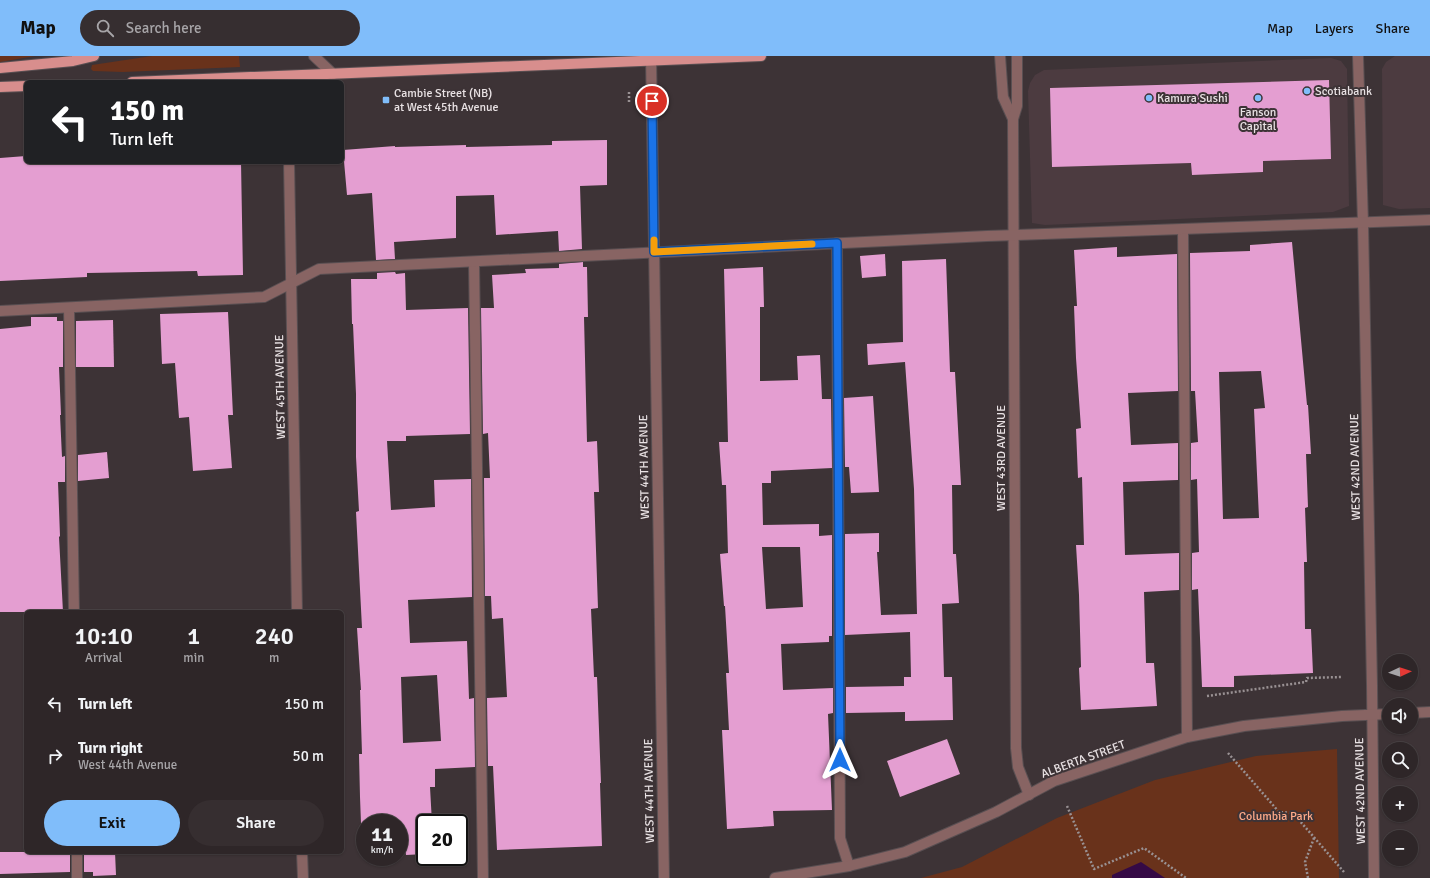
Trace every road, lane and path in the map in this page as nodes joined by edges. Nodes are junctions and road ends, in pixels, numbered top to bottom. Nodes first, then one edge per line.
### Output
1 (94, 56) edge
2 (314, 56) edge
3 (761, 56) edge
4 (1000, 56) edge
5 (1017, 56) edge
6 (1358, 56) edge
7 (651, 58) edge
8 (0, 68) edge
9 (333, 74) junction
10 (288, 79) edge
11 (236, 80) edge
12 (24, 86) edge
13 (0, 87) edge
14 (629, 91) dead end
15 (629, 102) dead end
16 (1013, 118) junction
17 (290, 164) edge
18 (1430, 220) edge
19 (1363, 223) junction
20 (1183, 229) junction
21 (1013, 235) junction
22 (837, 243) junction
23 (654, 252) junction
24 (474, 262) junction
25 (291, 283) junction
26 (69, 308) junction
27 (0, 312) edge
28 (74, 610) edge
29 (298, 610) edge
30 (1342, 677) dead end
31 (1207, 696) dead end
32 (1430, 712) edge
33 (1418, 713) edge
34 (1382, 714) edge
35 (1372, 715) junction
36 (1187, 737) junction
37 (1228, 753) dead end
38 (1029, 795) junction
39 (1067, 806) dead end
40 (1314, 838) junction
41 (77, 854) edge
42 (302, 854) edge
43 (849, 866) junction
44 (1344, 872) dead end
45 (78, 878) edge
46 (303, 878) edge
47 (483, 878) edge
48 (664, 878) edge
49 (775, 878) edge
50 (1186, 878) edge
51 (1308, 878) edge
52 (1374, 878) edge

1 - 8 main road
2 - 9 street
3 - 7 main road
4 - 16 street, WEST 43RD AVENUE
5 - 16 street, WEST 43RD AVENUE
6 - 19 street, WEST 42ND AVENUE
7 - 9 main road
7 - 23 street, WEST 44TH AVENUE
9 - 10 main road
10 - 11 main road
12 - 13 main road
14 - 15 path
16 - 21 street, WEST 43RD AVENUE
17 - 25 street, WEST 45TH AVENUE
18 - 19 street
19 - 20 street
19 - 35 street, WEST 42ND AVENUE
20 - 21 street
20 - 36 street
21 - 22 street
21 - 38 street, WEST 43RD AVENUE
22 - 23 street
22 - 43 street
23 - 24 street
23 - 48 street, WEST 44TH AVENUE
24 - 25 street
24 - 47 street
25 - 26 street
25 - 29 street, WEST 45TH AVENUE
26 - 27 street
26 - 28 street
30 - 31 path
32 - 33 street
34 - 35 street, ALBERTA STREET
35 - 36 street, ALBERTA STREET
35 - 52 street, WEST 42ND AVENUE
36 - 38 street, ALBERTA STREET
37 - 40 path
38 - 43 street, ALBERTA STREET
39 - 50 path
40 - 44 path
40 - 51 path
41 - 45 street
42 - 46 street
43 - 49 street, ALBERTA STREET

